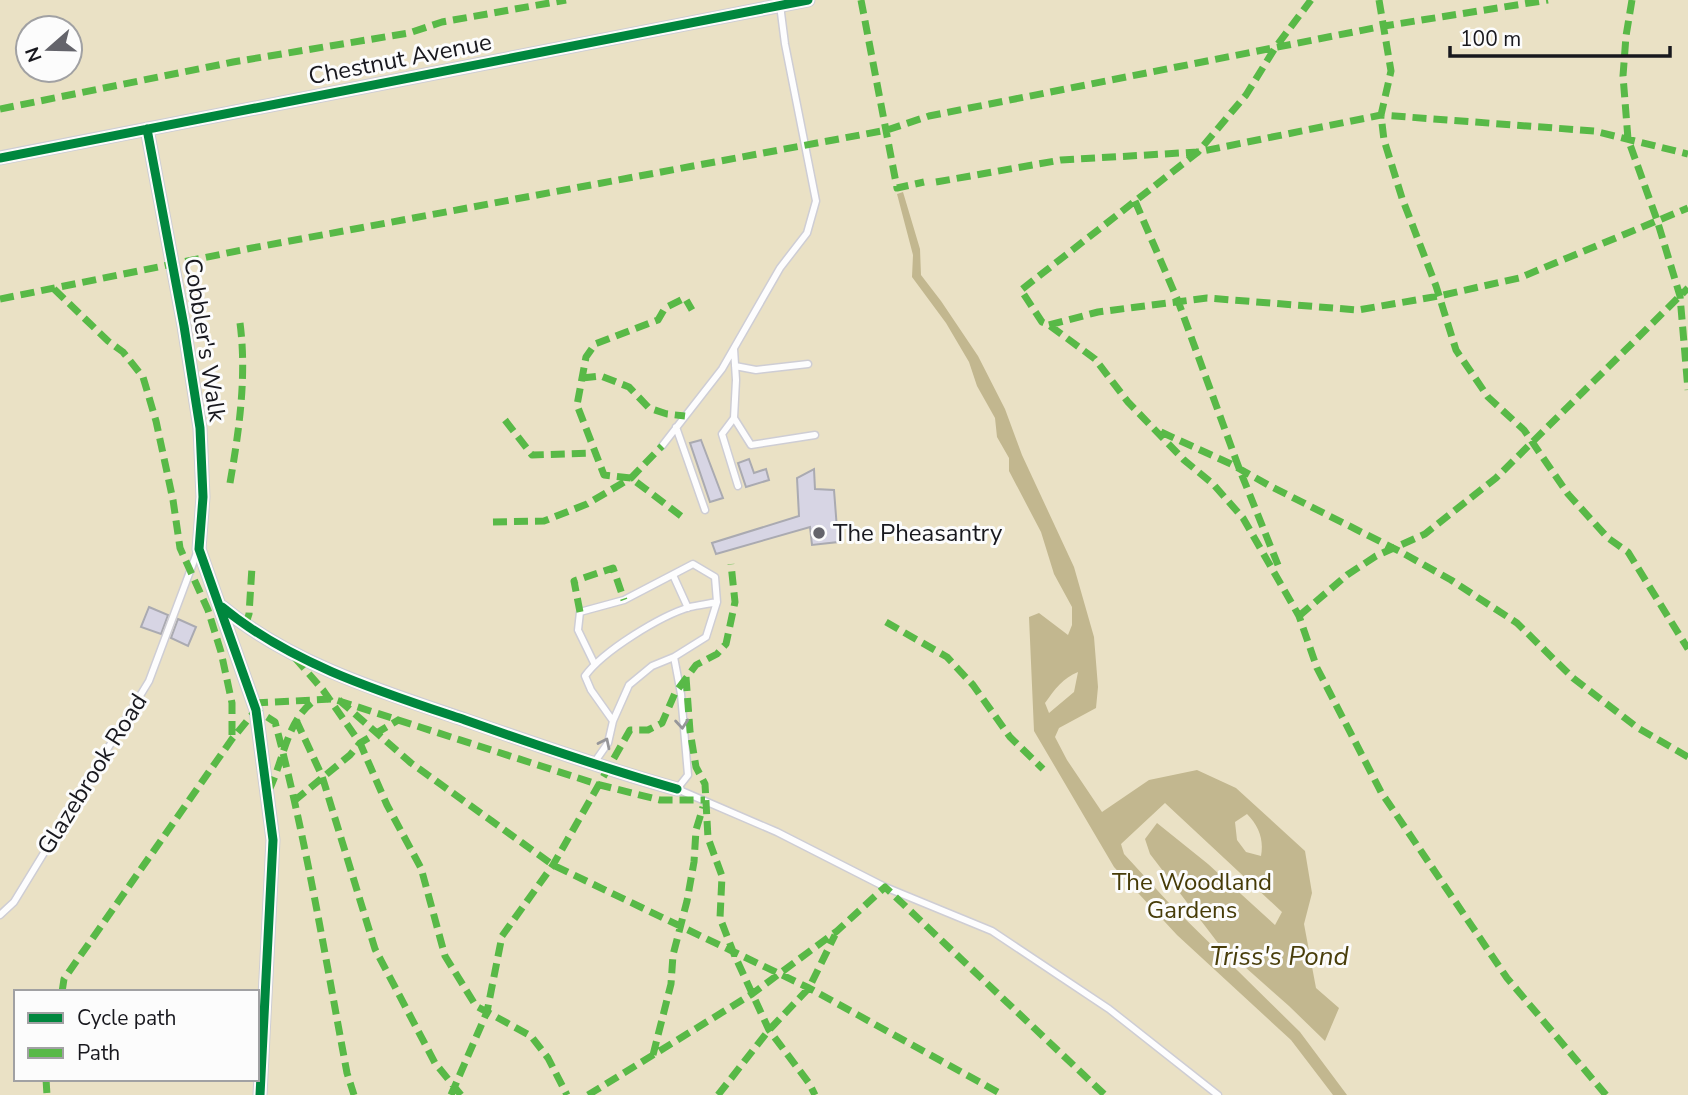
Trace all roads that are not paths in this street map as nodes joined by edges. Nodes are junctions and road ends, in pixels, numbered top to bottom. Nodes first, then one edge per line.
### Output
1 (808, 0) edge
2 (780, 5) junction
3 (147, 129) junction
4 (0, 158) edge
5 (734, 347) junction
6 (808, 364) dead end
7 (735, 366) junction
8 (734, 418) junction
9 (676, 427) junction
10 (815, 435) dead end
11 (662, 446) dead end
12 (738, 486) dead end
13 (705, 510) dead end
14 (199, 549) junction
15 (673, 575) junction
16 (717, 602) junction
17 (221, 606) junction
18 (688, 608) junction
19 (674, 657) junction
20 (594, 663) junction
21 (613, 721) junction
22 (593, 764) junction
23 (677, 789) junction
24 (0, 915) edge
25 (260, 1095) edge
26 (1218, 1095) edge

1 - 2 street, Chestnut Avenue
2 - 3 street, Chestnut Avenue
2 - 5 lane
3 - 4 street, Chestnut Avenue
3 - 14 street, Cobbler's Walk
5 - 7 lane
5 - 9 lane
6 - 7 lane
7 - 8 lane
8 - 10 lane
8 - 12 lane
9 - 11 lane
9 - 13 lane
14 - 17 street, Cobbler's Walk
14 - 24 lane, Glazebrook Road
15 - 16 lane
15 - 18 lane
15 - 20 lane
16 - 18 lane
16 - 19 lane
17 - 22 street
17 - 25 street, Cobbler's Walk
18 - 20 lane
19 - 21 lane
19 -> 23 lane
20 - 21 lane
22 -> 21 lane
22 - 23 street
23 - 26 lane

